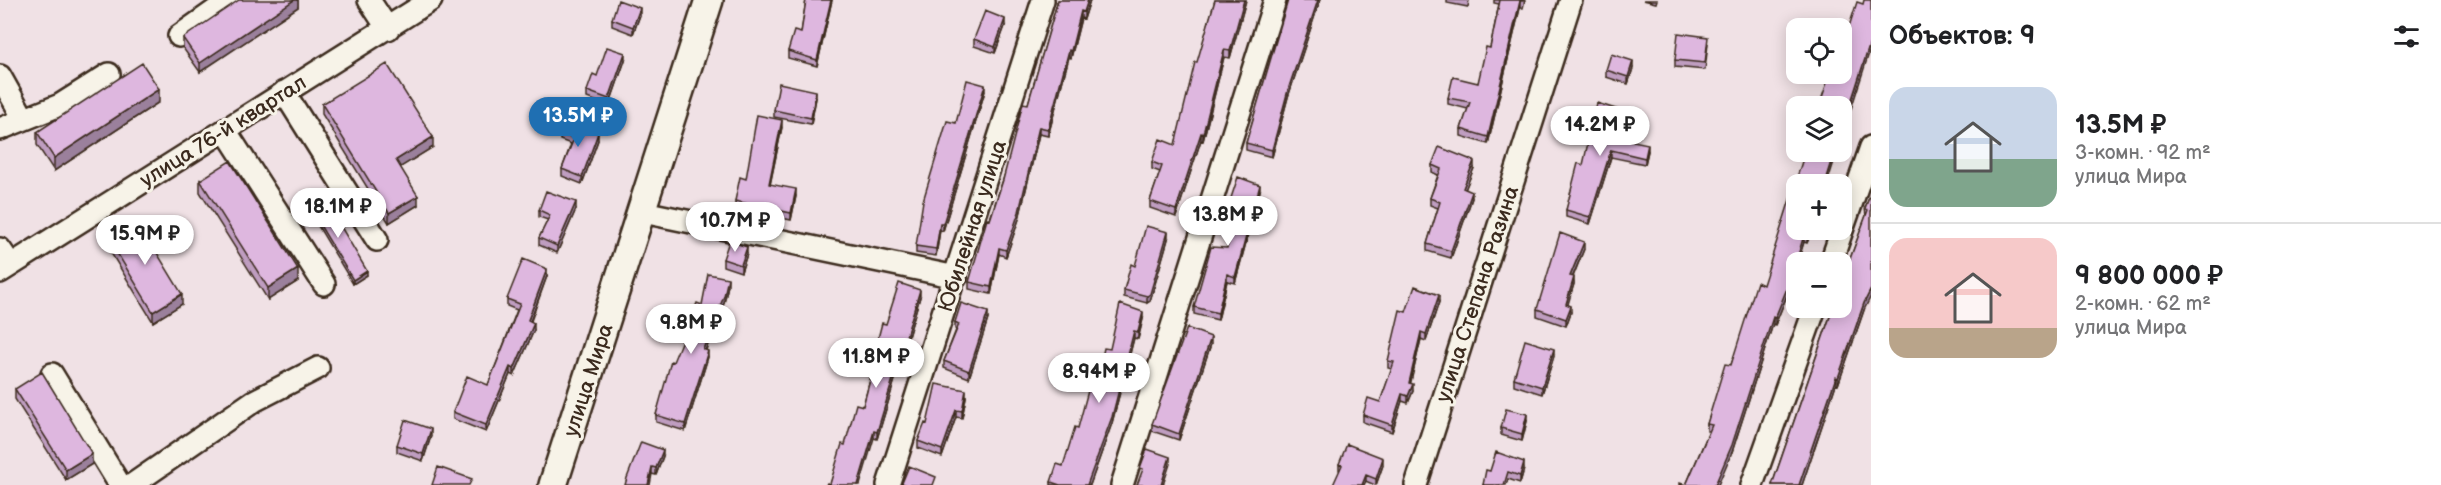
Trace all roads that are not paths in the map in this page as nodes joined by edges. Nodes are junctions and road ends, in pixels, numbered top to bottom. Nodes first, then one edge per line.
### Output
1 (230, 0) edge
2 (369, 0) edge
3 (431, 0) edge
4 (709, 0) edge
5 (1043, 0) edge
6 (1275, 0) edge
7 (1571, 0) edge
8 (388, 28) junction
9 (180, 36) dead end
10 (109, 74) dead end
11 (0, 76) edge
12 (284, 92) junction
13 (24, 119) junction
14 (0, 129) edge
15 (225, 130) junction
16 (1871, 147) edge
17 (643, 212) junction
18 (377, 240) dead end
19 (1834, 252) edge
20 (4, 262) edge
21 (956, 278) junction
22 (324, 284) dead end
23 (1811, 318) edge
24 (318, 368) dead end
25 (52, 374) dead end
26 (120, 485) edge
27 (132, 485) edge
28 (553, 485) edge
29 (888, 485) edge
30 (1122, 485) edge
31 (1416, 485) edge
32 (1752, 485) edge

1 - 9 street
2 - 8 street
3 - 8 street, улица 76-й квартал
4 - 17 main road, улица Мира
5 - 21 street, Юбилейная улица
6 - 30 street
7 - 31 street, улица Степана Разина
8 - 12 street, улица 76-й квартал
10 - 13 street
11 - 13 street
12 - 15 street, улица 76-й квартал
12 - 18 street
13 - 14 street
15 - 20 street, улица 76-й квартал
15 - 22 street
16 - 19 street
17 - 21 street
17 - 28 main road, улица Мира
21 - 29 street, Юбилейная улица
23 - 32 street
24 - 27 street
25 - 26 street

